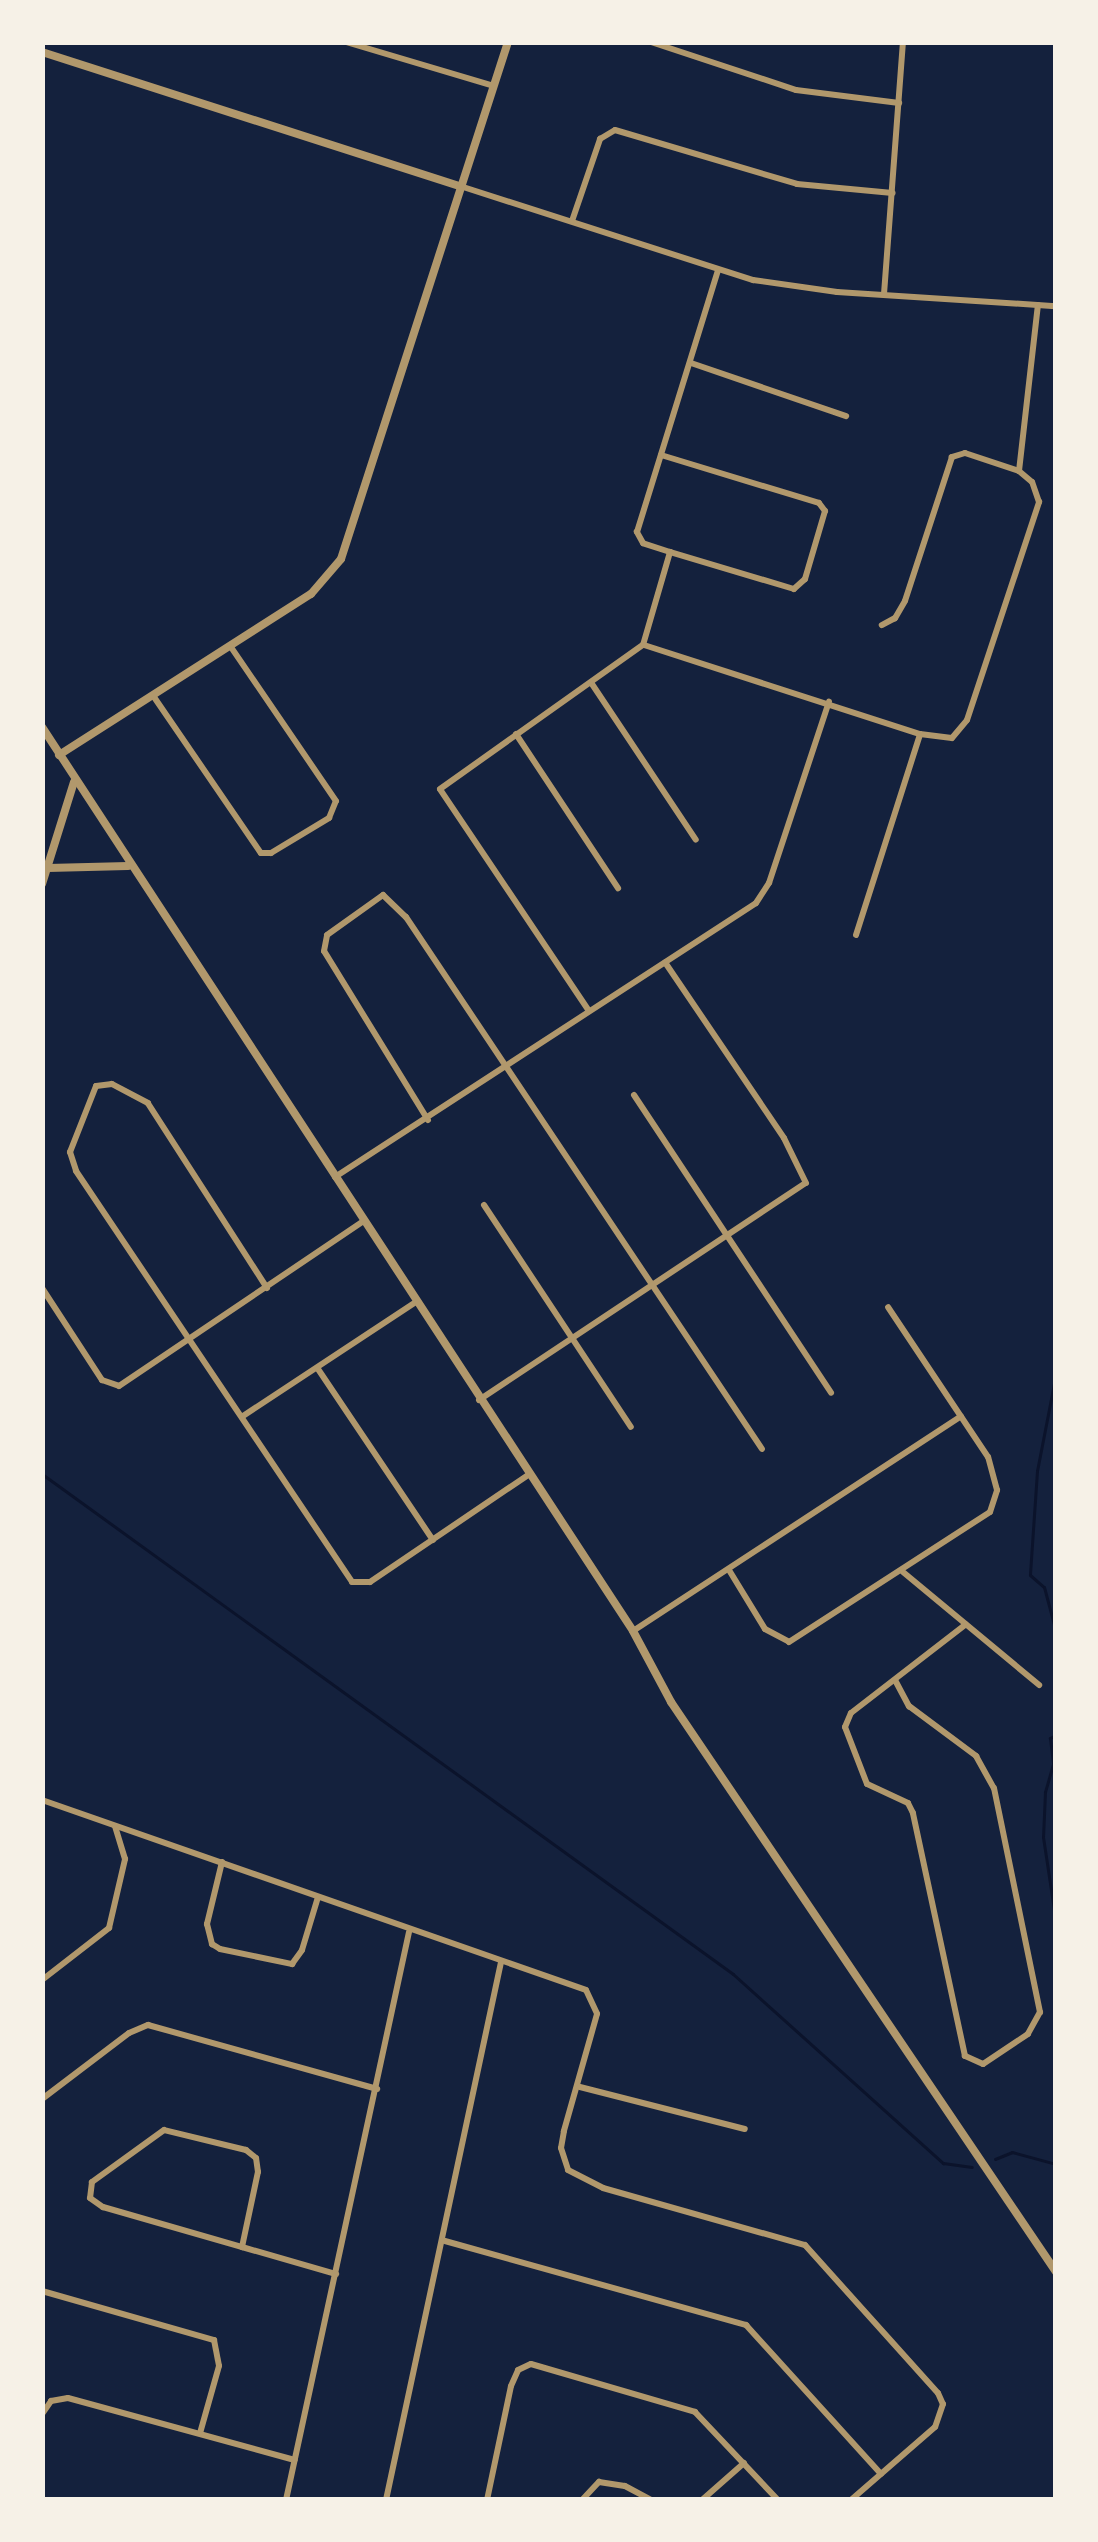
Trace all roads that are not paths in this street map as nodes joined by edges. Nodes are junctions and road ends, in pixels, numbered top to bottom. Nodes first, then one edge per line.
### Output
1 (346, 42) edge
2 (508, 42) edge
3 (651, 42) edge
4 (903, 42) edge
5 (42, 52) edge
6 (494, 86) junction
7 (899, 103) junction
8 (460, 186) junction
9 (893, 193) junction
10 (572, 221) junction
11 (718, 271) junction
12 (884, 294) junction
13 (1038, 305) junction
14 (1056, 306) edge
15 (691, 364) junction
16 (846, 416) dead end
17 (661, 455) junction
18 (1019, 471) junction
19 (670, 553) junction
20 (882, 625) dead end
21 (643, 645) junction
22 (231, 646) junction
23 (592, 684) junction
24 (154, 698) junction
25 (829, 702) junction
26 (42, 727) edge
27 (516, 734) junction
28 (920, 734) junction
29 (59, 754) junction
30 (74, 780) junction
31 (696, 840) dead end
32 (129, 866) junction
33 (48, 868) junction
34 (42, 884) edge
35 (618, 889) dead end
36 (856, 935) dead end
37 (665, 962) junction
38 (590, 1011) junction
39 (506, 1067) junction
40 (634, 1095) dead end
41 (428, 1120) junction
42 (335, 1177) junction
43 (484, 1205) dead end
44 (364, 1221) junction
45 (724, 1237) junction
46 (650, 1287) junction
47 (42, 1288) edge
48 (267, 1288) junction
49 (416, 1302) junction
50 (887, 1307) dead end
51 (192, 1338) junction
52 (573, 1340) junction
53 (318, 1369) junction
54 (831, 1393) dead end
55 (479, 1400) junction
56 (243, 1416) junction
57 (961, 1416) junction
58 (631, 1427) dead end
59 (762, 1449) dead end
60 (528, 1475) junction
61 (433, 1540) junction
62 (729, 1570) junction
63 (903, 1572) junction
64 (966, 1624) junction
65 (633, 1631) junction
66 (896, 1680) junction
67 (1039, 1685) dead end
68 (42, 1800) edge
69 (115, 1826) junction
70 (222, 1862) junction
71 (318, 1897) junction
72 (409, 1932) junction
73 (501, 1962) junction
74 (42, 1980) edge
75 (578, 2087) junction
76 (377, 2089) junction
77 (42, 2099) edge
78 (745, 2129) dead end
79 (445, 2241) junction
80 (242, 2247) junction
81 (1056, 2272) edge
82 (336, 2274) junction
83 (42, 2291) edge
84 (42, 2414) edge
85 (200, 2433) junction
86 (296, 2460) junction
87 (745, 2463) junction
88 (881, 2474) junction
89 (286, 2500) edge
90 (386, 2500) edge
91 (487, 2500) edge
92 (583, 2500) edge
93 (651, 2500) edge
94 (702, 2500) edge
95 (778, 2500) edge
96 (851, 2500) edge

1 - 6 street
2 - 6 street
3 - 7 street
4 - 7 street
5 - 8 street
6 - 8 street
7 - 9 street
8 - 10 street
8 - 22 street
9 - 10 street
9 - 12 street
10 - 11 street
11 - 12 street
11 - 15 street
12 - 13 street
13 - 14 street
13 - 18 street
15 - 16 street
15 - 17 street
17 - 19 street
17 - 19 street
18 - 20 street
18 - 28 street
19 - 21 street
21 - 23 street
21 - 25 street
22 - 24 street
22 - 24 street
23 - 27 street
23 - 31 street
24 - 29 street
25 - 28 street
25 - 37 street
26 - 29 street
27 - 35 street
27 - 38 street
28 - 36 street
29 - 30 street
30 - 32 street
30 - 33 street
32 - 33 street
32 - 42 street
33 - 34 street
37 - 38 street
37 - 45 street
38 - 39 street
39 - 41 street
39 - 41 street
39 - 46 street
40 - 45 street
41 - 42 street
42 - 44 street
43 - 52 street
44 - 48 street
44 - 49 street
45 - 46 street
45 - 54 street
46 - 52 street
46 - 59 street
47 - 51 street
48 - 51 street
48 - 51 street
49 - 53 street
49 - 55 street
50 - 57 street
51 - 56 street
52 - 55 street
52 - 58 street
53 - 56 street
53 - 61 street
55 - 60 street
56 - 61 street
57 - 62 street
57 - 63 street
60 - 61 street
60 - 65 street
62 - 63 street
62 - 65 street
63 - 64 street
64 - 66 street
64 - 67 street
65 - 81 street
66 - 66 street
68 - 69 street
69 - 70 street
69 - 74 street
70 - 71 street
70 - 71 street
71 - 72 street
72 - 73 street
72 - 76 street
73 - 75 street
73 - 79 street
75 - 78 street
75 - 88 street
76 - 77 street
76 - 82 street
79 - 88 street
79 - 90 street
80 - 80 street
80 - 82 street
82 - 86 street
83 - 85 street
84 - 85 street
85 - 86 street
86 - 89 street
87 - 91 street
87 - 94 street
87 - 95 street
88 - 96 street
92 - 93 street

